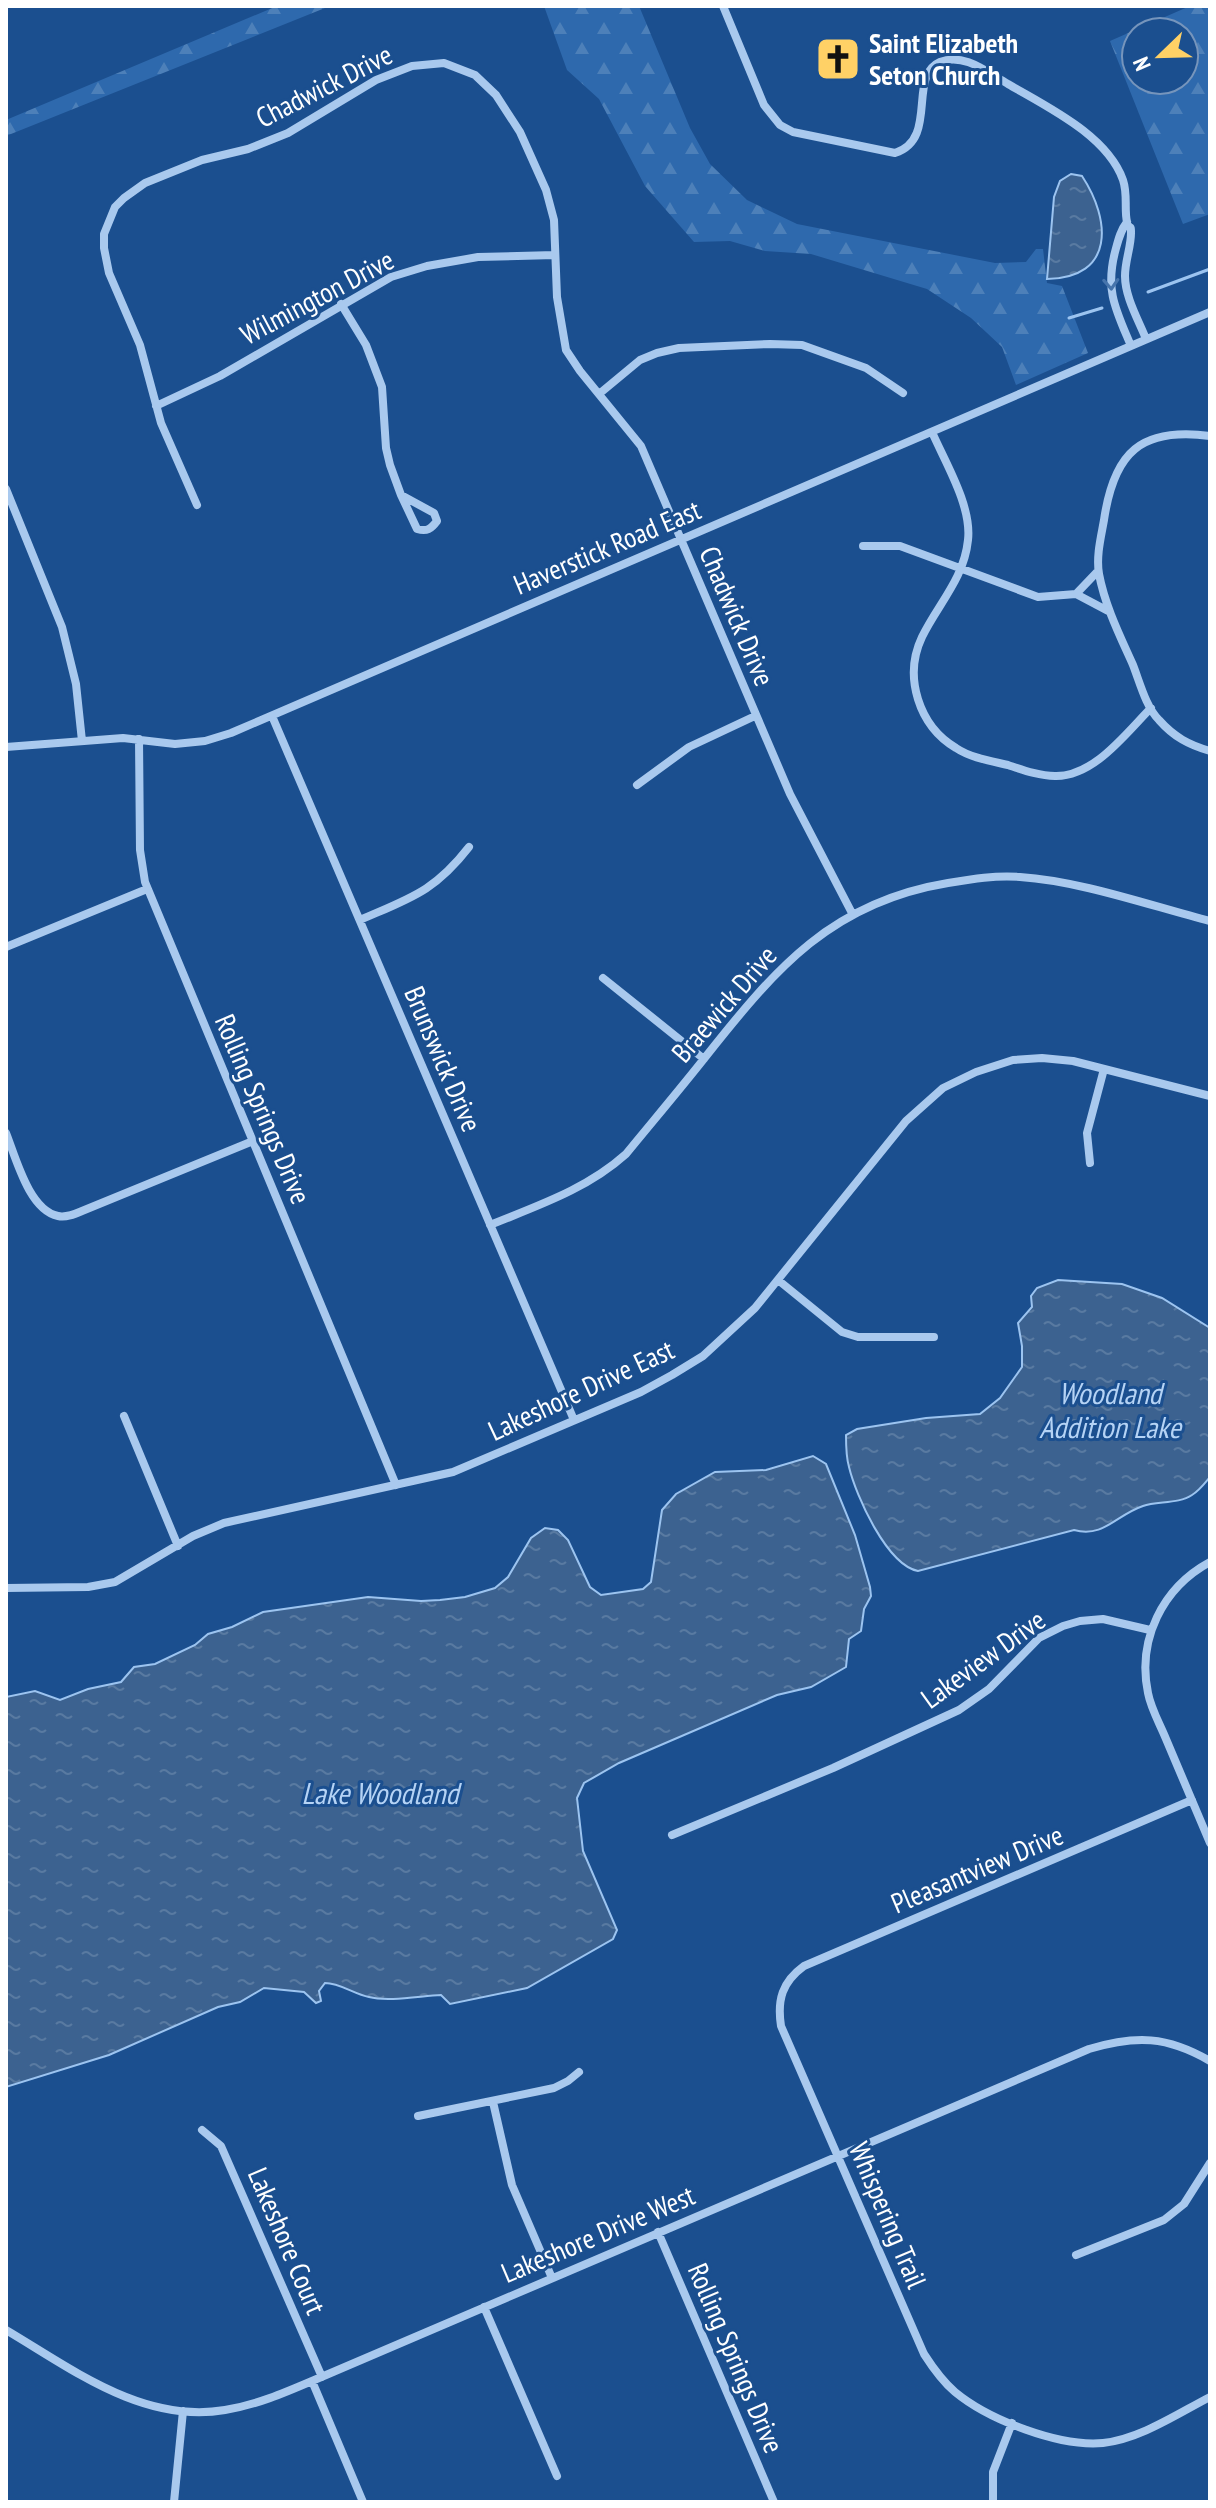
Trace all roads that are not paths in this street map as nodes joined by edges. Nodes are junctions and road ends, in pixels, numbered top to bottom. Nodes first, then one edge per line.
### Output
1 (723, 6) edge
2 (1127, 222) junction
3 (555, 255) junction
4 (341, 304) junction
5 (1210, 312) edge
6 (1146, 339) junction
7 (1131, 346) junction
8 (903, 393) dead end
9 (599, 394) junction
10 (156, 406) junction
11 (932, 432) junction
12 (1210, 436) edge
13 (6, 489) edge
14 (401, 495) junction
15 (197, 505) dead end
16 (680, 539) junction
17 (863, 546) dead end
18 (962, 569) junction
19 (1098, 571) junction
20 (1076, 594) junction
21 (1110, 612) junction
22 (1151, 708) junction
23 (272, 716) junction
24 (755, 716) junction
25 (139, 739) junction
26 (82, 741) junction
27 (6, 747) edge
28 (1210, 751) edge
29 (637, 785) dead end
30 (469, 847) dead end
31 (147, 889) junction
32 (853, 915) junction
33 (360, 920) junction
34 (1210, 921) edge
35 (6, 947) edge
36 (603, 978) dead end
37 (704, 1059) junction
38 (1104, 1069) junction
39 (1210, 1096) edge
40 (6, 1133) edge
41 (253, 1141) junction
42 (1090, 1163) dead end
43 (490, 1225) junction
44 (778, 1280) junction
45 (934, 1337) dead end
46 (124, 1416) dead end
47 (574, 1420) junction
48 (396, 1485) junction
49 (178, 1546) junction
50 (1210, 1562) edge
51 (6, 1588) edge
52 (1150, 1630) junction
53 (1192, 1800) junction
54 (672, 1835) dead end
55 (1210, 1843) edge
56 (785, 1986) joint
57 (1210, 2061) edge
58 (579, 2072) dead end
59 (493, 2102) junction
60 (418, 2116) dead end
61 (202, 2130) dead end
62 (838, 2155) junction
63 (1210, 2163) edge
64 (658, 2232) junction
65 (1076, 2255) dead end
66 (552, 2278) junction
67 (484, 2307) junction
68 (6, 2330) edge
69 (322, 2377) junction
70 (312, 2381) junction
71 (1210, 2397) edge
72 (183, 2411) junction
73 (1012, 2423) junction
74 (557, 2476) dead end
75 (174, 2502) edge
76 (363, 2502) edge
77 (774, 2502) edge
78 (993, 2502) edge

1 - 2 street
2 - 6 street
2 -> 7 street
3 - 4 street, Wilmington Drive
3 - 9 street, Chadwick Drive
3 - 10 street, Chadwick Drive
4 - 10 street, Wilmington Drive
4 - 14 street
5 - 6 street, Haverstick Road East
6 - 7 street, Haverstick Road East
7 - 11 street, Haverstick Road East
8 - 9 street
9 - 16 street, Chadwick Drive
10 - 15 street, Chadwick Drive
11 - 16 street, Haverstick Road East
11 - 18 street
12 - 19 street
13 - 26 street
14 - 14 street
16 - 23 street, Haverstick Road East
16 - 24 street, Chadwick Drive
17 - 18 street
18 - 20 street
18 - 22 street
19 - 20 street
19 - 21 street
20 - 21 street
21 - 22 street
22 - 28 street
23 - 25 street, Haverstick Road East
23 - 33 street, Brunswick Drive
24 - 29 street
24 - 32 street, Chadwick Drive
25 - 26 street, Haverstick Road East
25 - 31 street, Rolling Springs Drive
26 - 27 street, Haverstick Road East
30 - 33 street
31 - 35 street
31 - 41 street, Rolling Springs Drive
32 - 34 street, Braewick Drive
32 - 37 street, Braewick Drive
33 - 43 street, Brunswick Drive
36 - 37 street
37 - 43 street, Braewick Drive
38 - 39 street, Lakeshore Drive East
38 - 42 street
38 - 44 street, Lakeshore Drive East
40 - 41 street
41 - 48 street, Rolling Springs Drive
43 - 47 street, Brunswick Drive
44 - 45 street
44 - 47 street, Lakeshore Drive East
46 - 49 street
47 - 48 street, Lakeshore Drive East
48 - 49 street, Lakeshore Drive East
49 - 51 street, Lakeshore Drive East
50 - 52 street
52 - 53 street
52 - 54 street, Lakeview Drive
53 - 55 street
53 - 56 street, Pleasantview Drive
56 - 62 street, Whispering Trail
57 - 62 street, Lakeshore Drive West
58 - 59 street
59 - 60 street
59 - 66 street
61 - 69 street, Lakeshore Court
62 - 64 street, Lakeshore Drive West
62 - 73 street, Whispering Trail
63 - 65 street
64 - 66 street, Lakeshore Drive West
64 - 77 street, Rolling Springs Drive
66 - 67 street, Lakeshore Drive West
67 - 69 street, Lakeshore Drive West
67 - 74 street
68 - 72 street, Lakeshore Drive West
69 - 70 street, Lakeshore Drive West
70 - 72 street, Lakeshore Drive West
70 - 76 street
71 - 73 street, Whispering Trail
72 - 75 street
73 - 78 street

